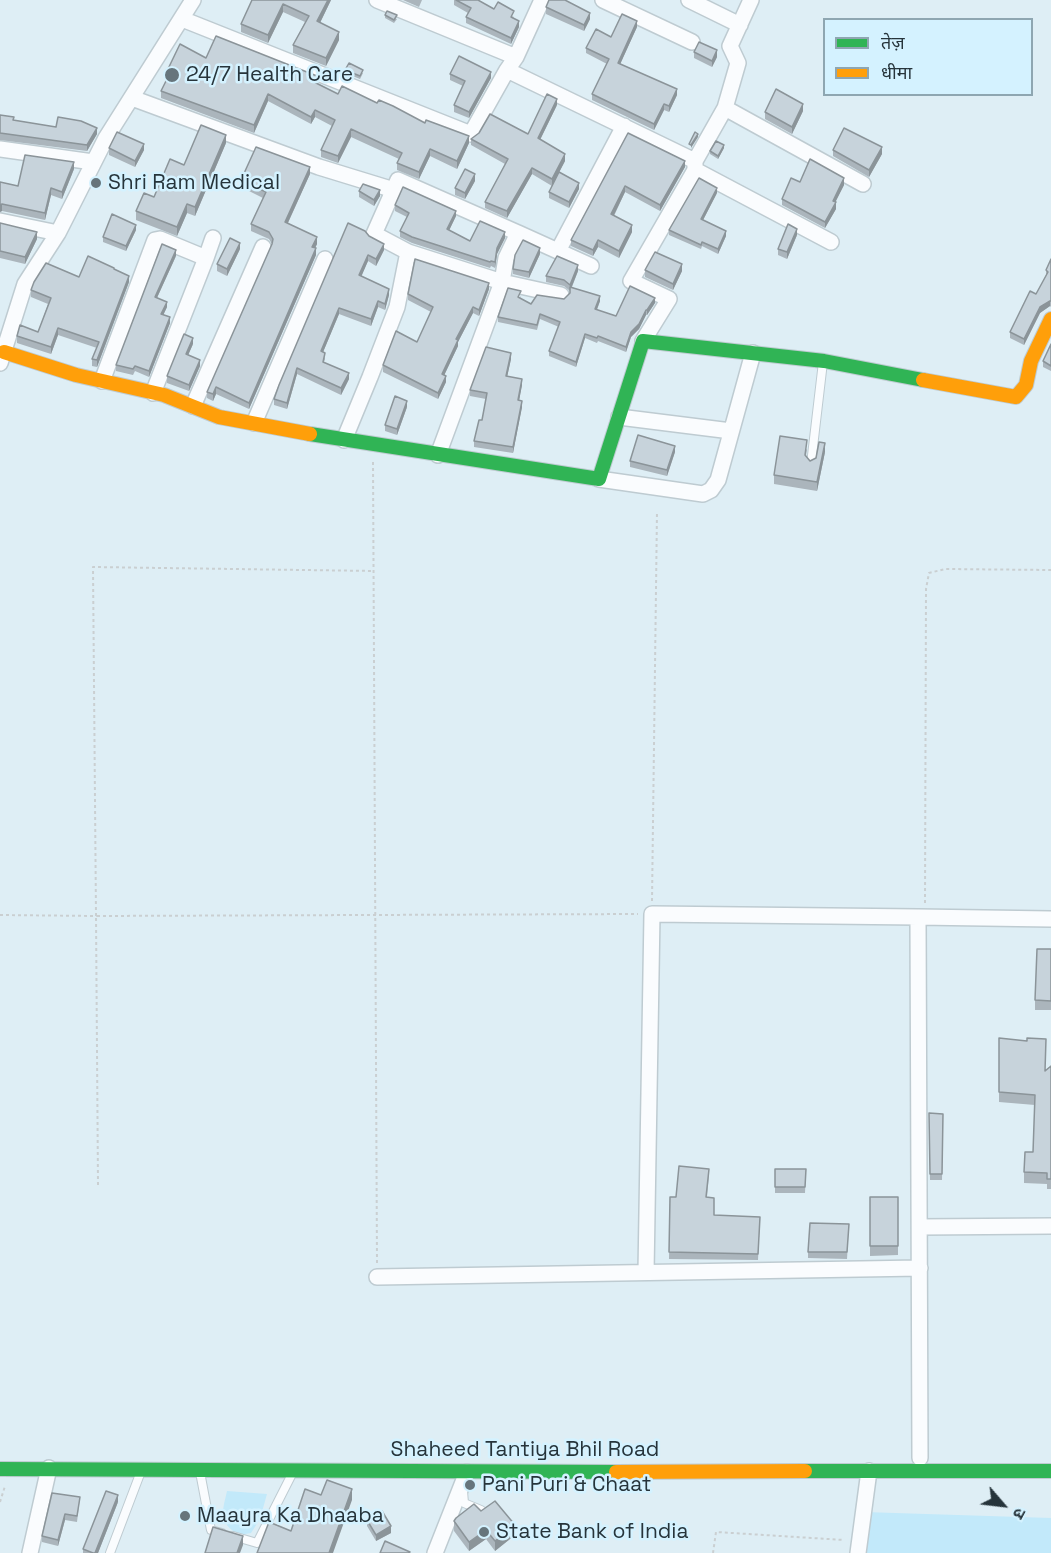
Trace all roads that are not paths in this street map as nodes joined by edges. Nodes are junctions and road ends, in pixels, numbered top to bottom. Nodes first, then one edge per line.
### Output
1 (193, 0) edge
2 (377, 0) edge
3 (542, 0) edge
4 (603, 0) edge
5 (689, 0) edge
6 (752, 0) edge
7 (182, 19) junction
8 (740, 25) junction
9 (692, 42) dead end
10 (511, 64) junction
11 (132, 98) junction
12 (725, 108) junction
13 (624, 126) junction
14 (0, 149) edge
15 (93, 162) junction
16 (695, 166) junction
17 (863, 184) dead end
18 (394, 190) junction
19 (0, 221) edge
20 (58, 233) junction
21 (518, 233) junction
22 (213, 238) dead end
23 (831, 242) dead end
24 (263, 247) dead end
25 (558, 251) junction
26 (408, 252) junction
27 (206, 258) junction
28 (325, 259) dead end
29 (591, 266) dead end
30 (502, 282) junction
31 (561, 295) dead end
32 (1051, 319) edge
33 (644, 341) junction
34 (753, 353) junction
35 (2, 358) edge
36 (824, 361) junction
37 (102, 381) junction
38 (153, 393) junction
39 (193, 406) junction
40 (619, 417) junction
41 (254, 423) junction
42 (731, 431) junction
43 (344, 440) junction
44 (438, 455) junction
45 (811, 464) edge
46 (598, 479) junction
47 (922, 917) junction
48 (1051, 919) edge
49 (1051, 1226) edge
50 (920, 1227) junction
51 (920, 1268) junction
52 (646, 1272) junction
53 (377, 1277) road end
54 (0, 1456) edge
55 (119, 1456) dead end
56 (473, 1456) dead end
57 (767, 1457) dead end
58 (980, 1457) dead end
59 (920, 1458) junction
60 (892, 1465) junction
61 (50, 1468) junction
62 (0, 1469) edge
63 (141, 1470) junction
64 (200, 1470) junction
65 (295, 1470) junction
66 (869, 1471) junction
67 (1051, 1471) edge
68 (468, 1472) junction
69 (462, 1487) junction
70 (485, 1512) edge
71 (859, 1547) edge
72 (30, 1553) edge
73 (110, 1553) edge
74 (435, 1553) edge

1 - 7 street
2 - 10 street
3 - 10 street
4 - 9 street
5 - 8 street
6 - 8 street
7 - 10 street
7 - 11 street
8 - 12 street
10 - 13 street
11 - 15 street
11 - 18 street
12 - 16 street
12 - 17 street
13 - 16 street
13 - 25 street
14 - 15 street
15 - 20 street
16 - 23 street
16 - 33 street
18 - 21 street
18 - 26 street
19 - 20 street
20 - 35 street
21 - 25 street
21 - 30 street
22 - 27 street
24 - 39 street
25 - 29 street
26 - 30 street
26 - 43 street
27 - 37 street
27 - 38 street
28 - 41 street
30 - 31 street
30 - 44 street
32 - 36 main road
33 - 34 main road
33 - 40 main road
34 - 36 main road
34 - 42 street
35 - 37 main road
36 - 45 lane
37 - 38 main road
38 - 39 main road
39 - 41 main road
40 - 42 street
40 - 46 main road
41 - 43 main road
42 - 46 street
43 - 44 main road
44 - 46 main road
47 - 48 street
47 - 50 street
47 - 52 street
49 - 50 street
50 - 51 street
51 - 52 street
51 - 59 street
52 - 53 street
54 - 55 main road
56 - 68 main road
57 - 60 main road, Shaheed Tantiya Bhil Road
58 - 59 main road, Shaheed Tantiya Bhil Road
59 - 60 main road, Shaheed Tantiya Bhil Road
60 - 66 main road, Shaheed Tantiya Bhil Road
60 - 67 main road, Shaheed Tantiya Bhil Road
61 - 62 main road, Shaheed Tantiya Bhil Road
61 - 63 main road, Shaheed Tantiya Bhil Road
61 - 72 street
63 - 64 main road, Shaheed Tantiya Bhil Road
63 - 73 lane
64 - 65 main road, Shaheed Tantiya Bhil Road
64 - 65 lane
65 - 68 main road, Shaheed Tantiya Bhil Road
66 - 68 main road, Shaheed Tantiya Bhil Road
66 - 71 street
68 - 69 street
69 - 70 lane
69 - 74 street

